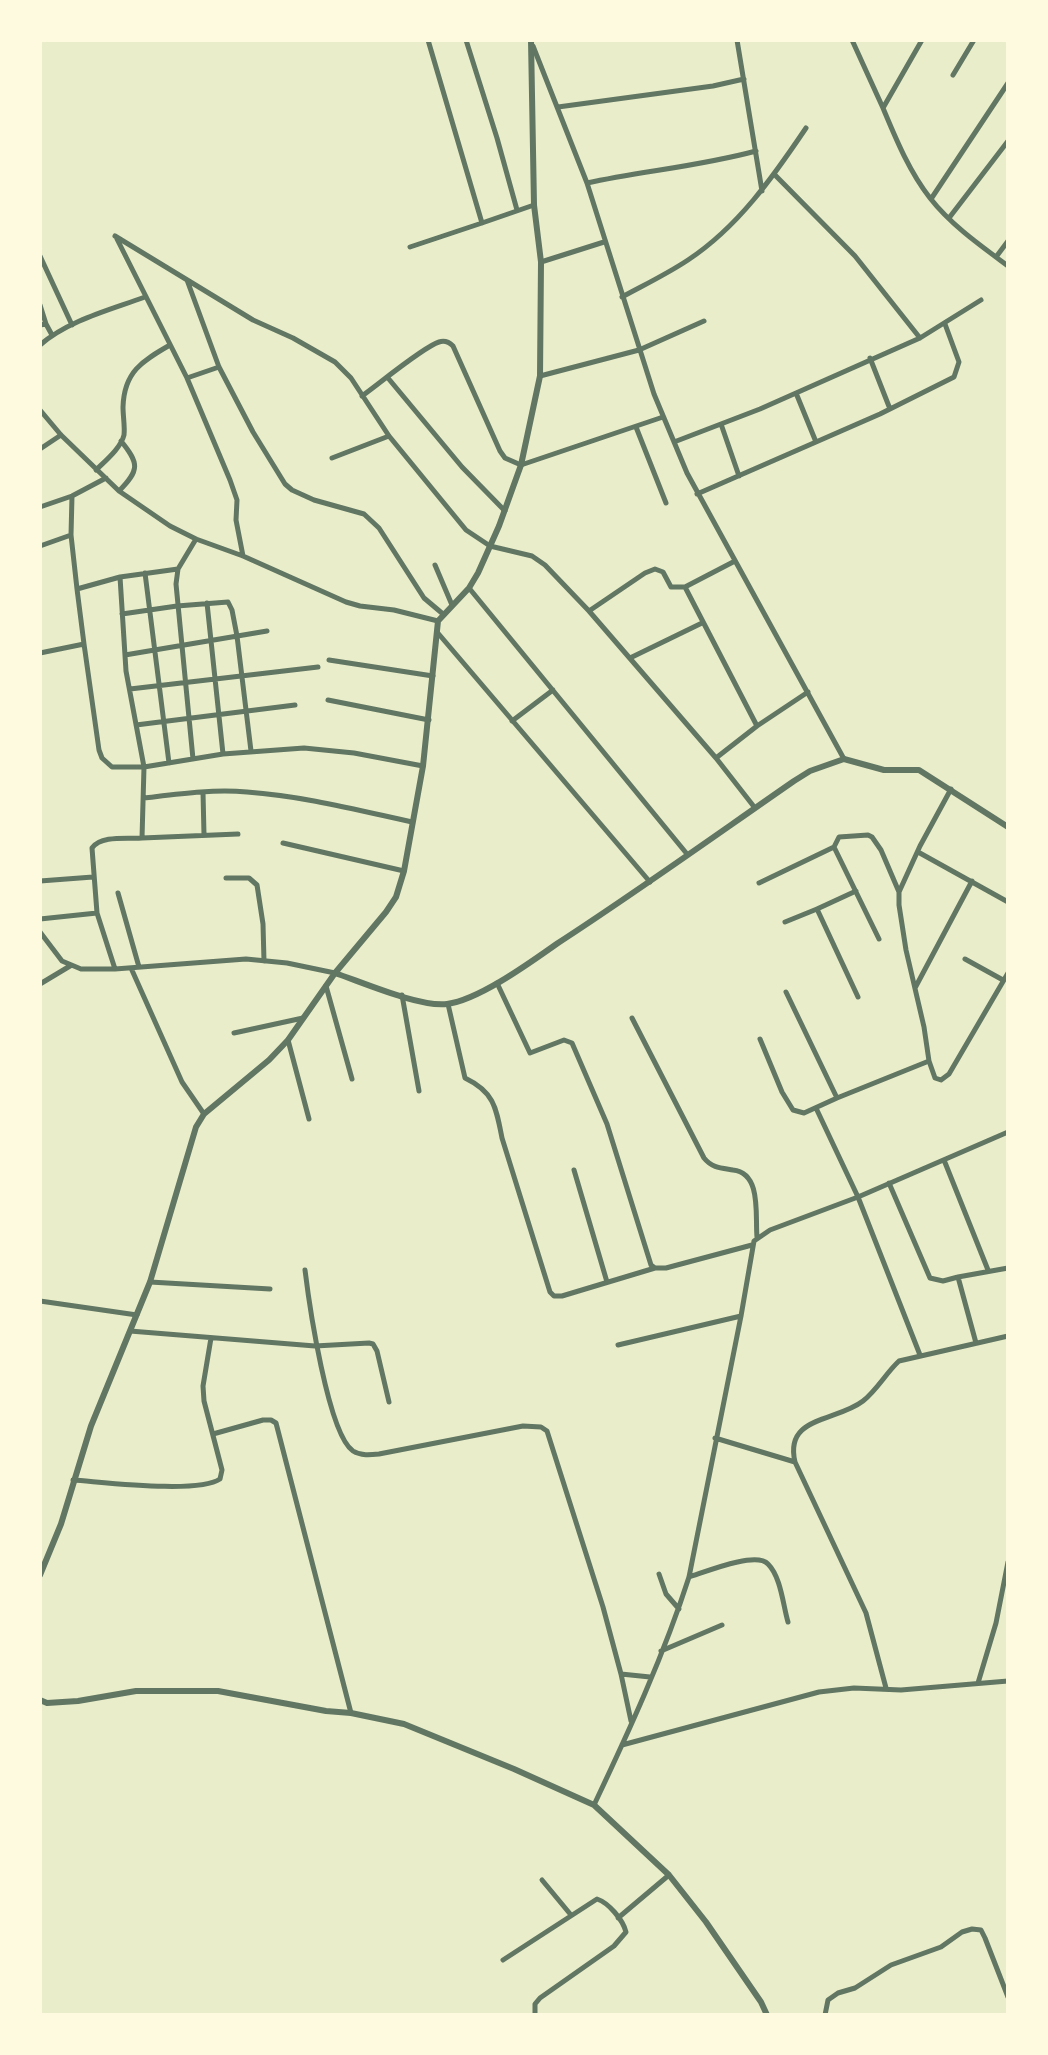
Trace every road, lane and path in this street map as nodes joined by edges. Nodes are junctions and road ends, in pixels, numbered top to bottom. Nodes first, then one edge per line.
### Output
1 (428, 40) edge
2 (466, 40) edge
3 (737, 40) edge
4 (852, 40) edge
5 (922, 40) edge
6 (974, 40) edge
7 (532, 42) edge
8 (953, 75) dead end
9 (744, 79) junction
10 (1008, 83) edge
11 (558, 107) junction
12 (883, 108) junction
13 (806, 128) dead end
14 (1008, 141) edge
15 (756, 151) junction
16 (774, 174) junction
17 (587, 183) junction
18 (762, 191) junction
19 (931, 199) junction
20 (534, 205) junction
21 (517, 210) junction
22 (949, 218) junction
23 (482, 223) junction
24 (1008, 241) edge
25 (604, 242) junction
26 (410, 247) dead end
27 (40, 256) edge
28 (996, 257) junction
29 (541, 262) junction
30 (1008, 266) edge
31 (187, 280) junction
32 (145, 297) junction
33 (622, 297) junction
34 (981, 300) dead end
35 (40, 305) edge
36 (704, 321) dead end
37 (43, 324) edge
38 (945, 324) junction
39 (72, 325) junction
40 (52, 335) junction
41 (920, 338) junction
42 (40, 345) edge
43 (170, 345) junction
44 (639, 350) junction
45 (870, 358) junction
46 (219, 368) junction
47 (540, 376) junction
48 (187, 378) junction
49 (388, 378) junction
50 (796, 393) junction
51 (362, 396) junction
52 (890, 409) junction
53 (40, 411) edge
54 (663, 417) junction
55 (721, 424) junction
56 (636, 427) junction
57 (61, 435) junction
58 (389, 436) junction
59 (121, 441) junction
60 (674, 442) junction
61 (816, 442) junction
62 (40, 449) edge
63 (332, 458) dead end
64 (521, 465) junction
65 (96, 470) junction
66 (740, 475) junction
67 (106, 478) junction
68 (119, 491) junction
69 (697, 494) junction
70 (72, 496) junction
71 (666, 503) dead end
72 (40, 507) edge
73 (505, 511) junction
74 (71, 535) junction
75 (196, 540) junction
76 (40, 546) edge
77 (490, 547) junction
78 (243, 556) junction
79 (735, 561) junction
80 (435, 565) dead end
81 (178, 569) junction
82 (145, 573) junction
83 (120, 577) junction
84 (685, 587) junction
85 (469, 588) junction
86 (77, 589) junction
87 (206, 603) junction
88 (452, 605) junction
89 (177, 606) junction
90 (149, 611) junction
91 (589, 611) junction
92 (122, 614) junction
93 (443, 614) junction
94 (438, 621) junction
95 (702, 623) junction
96 (267, 631) dead end
97 (437, 632) junction
98 (237, 636) junction
99 (209, 640) junction
100 (84, 644) junction
101 (181, 645) junction
102 (155, 650) junction
103 (40, 653) edge
104 (125, 655) junction
105 (630, 658) junction
106 (329, 660) dead end
107 (318, 667) dead end
108 (240, 675) junction
109 (433, 676) junction
110 (213, 678) junction
111 (185, 681) junction
112 (159, 685) junction
113 (130, 689) junction
114 (553, 690) junction
115 (808, 692) junction
116 (328, 700) dead end
117 (295, 705) dead end
118 (244, 710) junction
119 (218, 713) junction
120 (190, 718) junction
121 (429, 720) junction
122 (164, 721) junction
123 (512, 721) junction
124 (136, 725) junction
125 (757, 726) junction
126 (251, 751) junction
127 (223, 754) junction
128 (716, 758) junction
129 (193, 759) junction
130 (844, 759) junction
131 (169, 763) junction
132 (423, 766) junction
133 (144, 767) junction
134 (951, 789) junction
135 (203, 792) junction
136 (144, 798) junction
137 (755, 808) junction
138 (412, 822) junction
139 (1008, 827) edge
140 (238, 834) dead end
141 (204, 835) junction
142 (142, 838) junction
143 (283, 843) dead end
144 (834, 846) junction
145 (918, 852) junction
146 (687, 854) junction
147 (404, 871) junction
148 (93, 877) junction
149 (226, 878) dead end
150 (40, 881) edge
151 (972, 881) junction
152 (650, 882) junction
153 (759, 883) dead end
154 (856, 891) junction
155 (899, 892) junction
156 (118, 893) dead end
157 (1008, 902) edge
158 (817, 909) junction
159 (97, 913) junction
160 (40, 919) edge
161 (785, 922) dead end
162 (40, 932) edge
163 (879, 939) dead end
164 (965, 959) dead end
165 (264, 961) junction
166 (70, 966) junction
167 (139, 967) junction
168 (131, 968) junction
169 (114, 969) junction
170 (335, 973) junction
171 (1008, 973) edge
172 (1003, 980) junction
173 (497, 983) junction
174 (40, 984) edge
175 (326, 986) junction
176 (915, 988) junction
177 (786, 992) dead end
178 (402, 995) junction
179 (858, 997) dead end
180 (448, 1004) junction
181 (305, 1018) junction
182 (632, 1018) dead end
183 (234, 1033) dead end
184 (760, 1039) dead end
185 (288, 1040) junction
186 (929, 1060) junction
187 (352, 1079) dead end
188 (419, 1091) dead end
189 (837, 1098) junction
190 (816, 1108) junction
191 (204, 1114) junction
192 (309, 1119) dead end
193 (1008, 1132) edge
194 (944, 1160) junction
195 (574, 1170) dead end
196 (889, 1183) junction
197 (858, 1197) junction
198 (757, 1237) junction
199 (752, 1245) junction
200 (655, 1268) junction
201 (1008, 1268) edge
202 (305, 1270) dead end
203 (988, 1270) junction
204 (958, 1278) junction
205 (150, 1282) junction
206 (607, 1282) junction
207 (270, 1289) dead end
208 (40, 1301) edge
209 (137, 1315) junction
210 (741, 1316) junction
211 (130, 1331) junction
212 (1008, 1336) edge
213 (211, 1338) junction
214 (976, 1343) junction
215 (618, 1345) dead end
216 (315, 1346) junction
217 (920, 1355) junction
218 (389, 1402) dead end
219 (213, 1434) junction
220 (715, 1438) junction
221 (795, 1462) junction
222 (73, 1480) junction
223 (1008, 1562) edge
224 (660, 1573) dead end
225 (40, 1575) edge
226 (689, 1577) junction
227 (1005, 1587) edge
228 (679, 1609) junction
229 (788, 1622) dead end
230 (722, 1625) dead end
231 (660, 1652) junction
232 (621, 1674) junction
233 (650, 1676) junction
234 (1008, 1681) edge
235 (978, 1683) junction
236 (886, 1688) junction
237 (40, 1700) edge
238 (351, 1713) junction
239 (631, 1721) junction
240 (622, 1745) junction
241 (594, 1805) junction
242 (669, 1875) junction
243 (542, 1880) dead end
244 (571, 1915) junction
245 (618, 1918) junction
246 (503, 1960) dead end
247 (1008, 1997) edge
248 (535, 2015) edge
249 (767, 2015) edge
250 (825, 2015) edge

1 - 23 street
2 - 21 street
3 - 9 street
4 - 12 street
5 - 12 street
6 - 8 street
7 - 11 street
7 - 20 street
9 - 11 street
9 - 15 street
10 - 19 street
11 - 17 street
12 - 19 street
13 - 16 street
14 - 22 street
15 - 17 street
15 - 18 street
16 - 18 street
16 - 41 street
17 - 25 street
18 - 33 street
19 - 22 street
20 - 21 street
20 - 29 street
21 - 23 street
22 - 28 street
23 - 26 street
24 - 28 street
25 - 29 street
25 - 33 street
27 - 39 street
28 - 30 street
29 - 47 street
31 - 32 street
31 - 46 street
31 - 51 street
32 - 39 street
32 - 43 street
33 - 44 street
34 - 38 street
35 - 37 street
36 - 44 street
37 - 40 street
38 - 41 street
38 - 52 street
39 - 40 street
40 - 42 street
41 - 45 street
43 - 48 street
43 - 59 street
44 - 47 street
44 - 54 street
45 - 50 street
45 - 52 street
46 - 48 street
46 - 93 street
47 - 64 street
48 - 78 street
49 - 51 street
49 - 64 street
49 - 73 street
50 - 55 street
50 - 61 street
51 - 58 street
52 - 61 street
53 - 57 street
54 - 56 street
54 - 60 street
55 - 60 street
55 - 66 street
56 - 64 street
56 - 71 street
57 - 62 street
57 - 65 street
58 - 63 street
58 - 77 street
59 - 65 street
59 - 68 street
60 - 69 street
61 - 66 street
64 - 73 street
65 - 67 street
66 - 69 street
67 - 68 street
67 - 70 street
68 - 75 street
69 - 79 street
70 - 72 street
70 - 74 street
73 - 77 street
74 - 76 street
74 - 86 street
75 - 78 street
75 - 81 street
77 - 85 street
77 - 91 street
78 - 94 street
79 - 84 street
79 - 115 street
80 - 88 street
81 - 82 street
81 - 89 street
82 - 83 street
82 - 90 street
83 - 86 street
83 - 92 street
84 - 91 street
84 - 95 street
85 - 88 street
85 - 114 street
86 - 100 street
87 - 89 street
87 - 98 street
87 - 99 street
88 - 93 street
89 - 90 street
89 - 101 street
90 - 92 street
90 - 102 street
91 - 105 street
92 - 104 street
93 - 94 street
94 - 97 street
95 - 105 street
95 - 125 street
96 - 98 street
97 - 109 street
97 - 123 street
98 - 99 street
98 - 108 street
99 - 101 street
99 - 110 street
100 - 103 street
100 - 133 street
101 - 102 street
101 - 111 street
102 - 104 street
102 - 112 street
104 - 113 street
105 - 128 street
106 - 109 street
107 - 108 street
108 - 110 street
108 - 118 street
109 - 121 street
110 - 111 street
110 - 119 street
111 - 112 street
111 - 120 street
112 - 113 street
112 - 122 street
113 - 124 street
114 - 123 street
114 - 146 street
115 - 125 street
115 - 130 street
116 - 121 street
117 - 118 street
118 - 119 street
118 - 126 street
119 - 120 street
119 - 127 street
120 - 122 street
120 - 129 street
121 - 132 street
122 - 124 street
122 - 131 street
123 - 152 street
124 - 133 street
125 - 128 street
126 - 127 street
126 - 132 street
127 - 129 street
128 - 137 street
129 - 131 street
130 - 134 street
130 - 137 street
131 - 133 street
132 - 138 street
133 - 136 street
134 - 139 street
134 - 145 street
135 - 136 street
135 - 138 street
135 - 141 street
136 - 142 street
137 - 146 street
138 - 147 street
140 - 141 street
141 - 142 street
142 - 148 street
143 - 147 street
144 - 153 street
144 - 154 street
144 - 155 street
145 - 151 street
145 - 155 street
146 - 152 street
147 - 170 street
148 - 150 street
148 - 159 street
149 - 165 street
151 - 157 street
151 - 176 street
152 - 173 street
154 - 158 street
154 - 163 street
155 - 176 street
156 - 167 street
158 - 161 street
158 - 179 street
159 - 160 street
159 - 169 street
162 - 166 street
164 - 172 street
165 - 167 street
165 - 170 street
166 - 169 street
166 - 174 street
167 - 168 street
168 - 169 street
168 - 191 street
170 - 175 street
170 - 178 street
171 - 172 street
172 - 186 street
173 - 180 street
173 - 200 street
175 - 181 street
175 - 187 street
176 - 186 street
177 - 189 street
178 - 180 street
178 - 188 street
180 - 206 street
181 - 183 street
181 - 185 street
182 - 198 street
184 - 190 street
185 - 191 street
185 - 192 street
186 - 189 street
189 - 190 street
190 - 197 street
191 - 205 street
193 - 194 street
194 - 196 street
194 - 203 street
195 - 206 street
196 - 197 street
196 - 204 street
197 - 198 street
197 - 217 street
198 - 199 street
199 - 200 street
199 - 210 street
200 - 206 street
201 - 203 street
202 - 216 street
203 - 204 street
204 - 214 street
205 - 207 street
205 - 209 street
208 - 209 street
209 - 211 street
210 - 215 street
210 - 220 street
211 - 213 street
211 - 222 street
212 - 214 street
213 - 216 street
213 - 219 street
214 - 217 street
216 - 218 street
216 - 232 street
217 - 221 street
219 - 222 street
219 - 238 street
220 - 221 street
220 - 226 street
221 - 236 street
222 - 225 street
223 - 227 street
224 - 228 street
226 - 228 street
226 - 229 street
227 - 235 street
228 - 231 street
230 - 231 street
231 - 233 street
232 - 233 street
232 - 239 street
233 - 239 street
234 - 235 street
235 - 236 street
236 - 240 street
237 - 238 street
238 - 241 street
239 - 240 street
240 - 241 street
241 - 242 street
242 - 245 street
242 - 249 street
243 - 244 street
244 - 245 street
244 - 246 street
245 - 248 street
247 - 250 street

